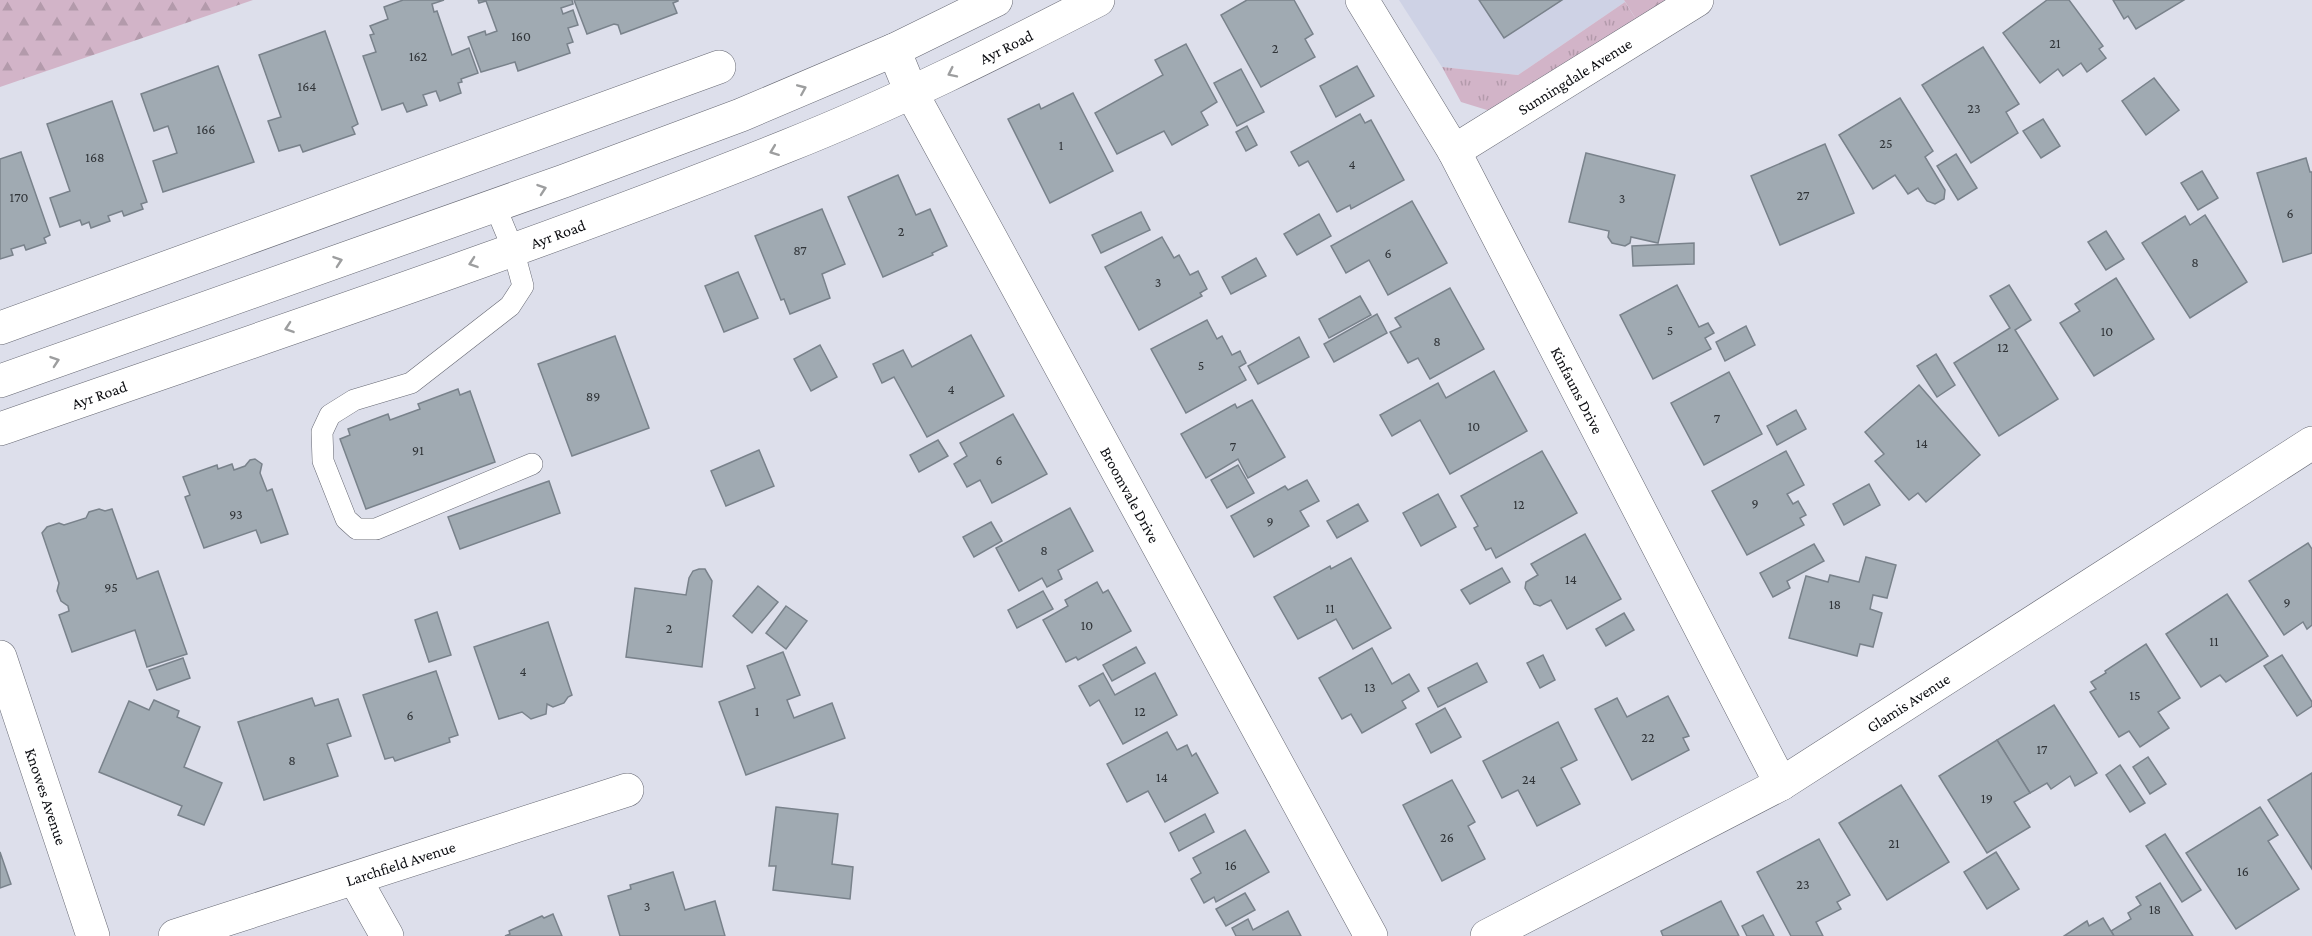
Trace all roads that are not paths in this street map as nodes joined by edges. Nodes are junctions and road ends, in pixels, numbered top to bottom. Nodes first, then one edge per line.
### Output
1 (996, 0) edge
2 (1098, 0) edge
3 (1362, 0) edge
4 (1697, 0) edge
5 (894, 50) junction
6 (719, 67) dead end
7 (911, 92) junction
8 (1454, 151) junction
9 (495, 206) junction
10 (513, 249) junction
11 (0, 328) edge
12 (0, 381) edge
13 (0, 429) edge
14 (2312, 443) edge
15 (532, 464) dead end
16 (0, 657) edge
17 (1782, 784) junction
18 (627, 790) dead end
19 (355, 879) junction
20 (93, 936) edge
21 (175, 936) edge
22 (387, 936) edge
23 (1371, 936) edge
24 (1487, 936) edge

1 - 5 street
2 -> 7 street, Ayr Road
3 - 8 street, Kinfauns Drive
4 - 8 street, Sunningdale Avenue
5 - 7 street, Broomvale Drive
9 -> 5 street
6 - 11 street
7 -> 10 street, Ayr Road
7 - 23 street, Broomvale Drive
8 - 17 street, Kinfauns Drive
9 - 10 lane
12 -> 9 street
10 -> 13 street, Ayr Road
10 - 15 lane
14 - 17 street, Glamis Avenue
16 - 20 street, Knowes Avenue
17 - 24 street, Glamis Avenue
18 - 19 street, Larchfield Avenue
19 - 21 street, Larchfield Avenue
19 - 22 street

